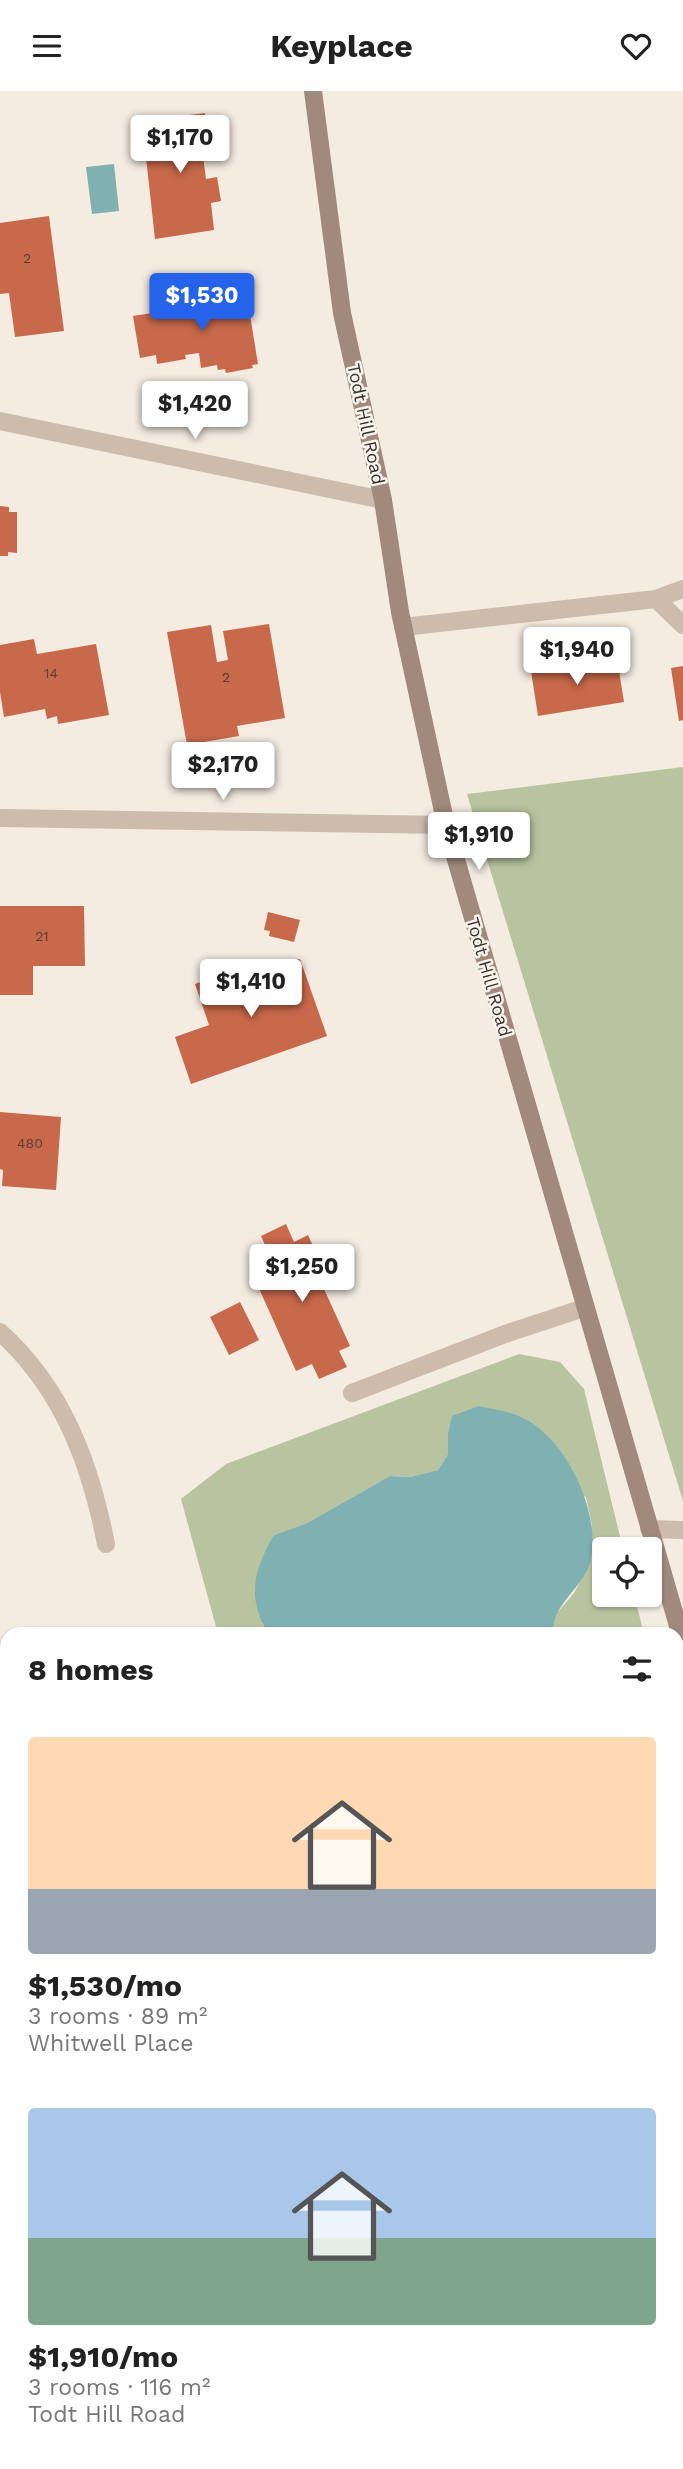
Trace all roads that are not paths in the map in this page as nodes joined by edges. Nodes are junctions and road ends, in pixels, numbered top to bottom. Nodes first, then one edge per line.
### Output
1 (313, 91) edge
2 (0, 421) edge
3 (383, 500) junction
4 (683, 589) edge
5 (656, 599) junction
6 (683, 625) edge
7 (403, 627) junction
8 (0, 818) edge
9 (446, 825) junction
10 (584, 1308) junction
11 (0, 1332) edge
12 (352, 1394) dead end
13 (649, 1529) junction
14 (683, 1530) edge
15 (106, 1544) dead end
16 (678, 1627) edge

1 - 3 street, Todt Hill Road
2 - 3 street
3 - 7 street, Todt Hill Road
4 - 5 street
5 - 6 street
5 - 7 street
7 - 9 street, Todt Hill Road
8 - 9 street
9 - 10 street, Todt Hill Road
10 - 12 street
10 - 13 street, Todt Hill Road
11 - 15 street
13 - 14 street
13 - 16 street, Todt Hill Road

